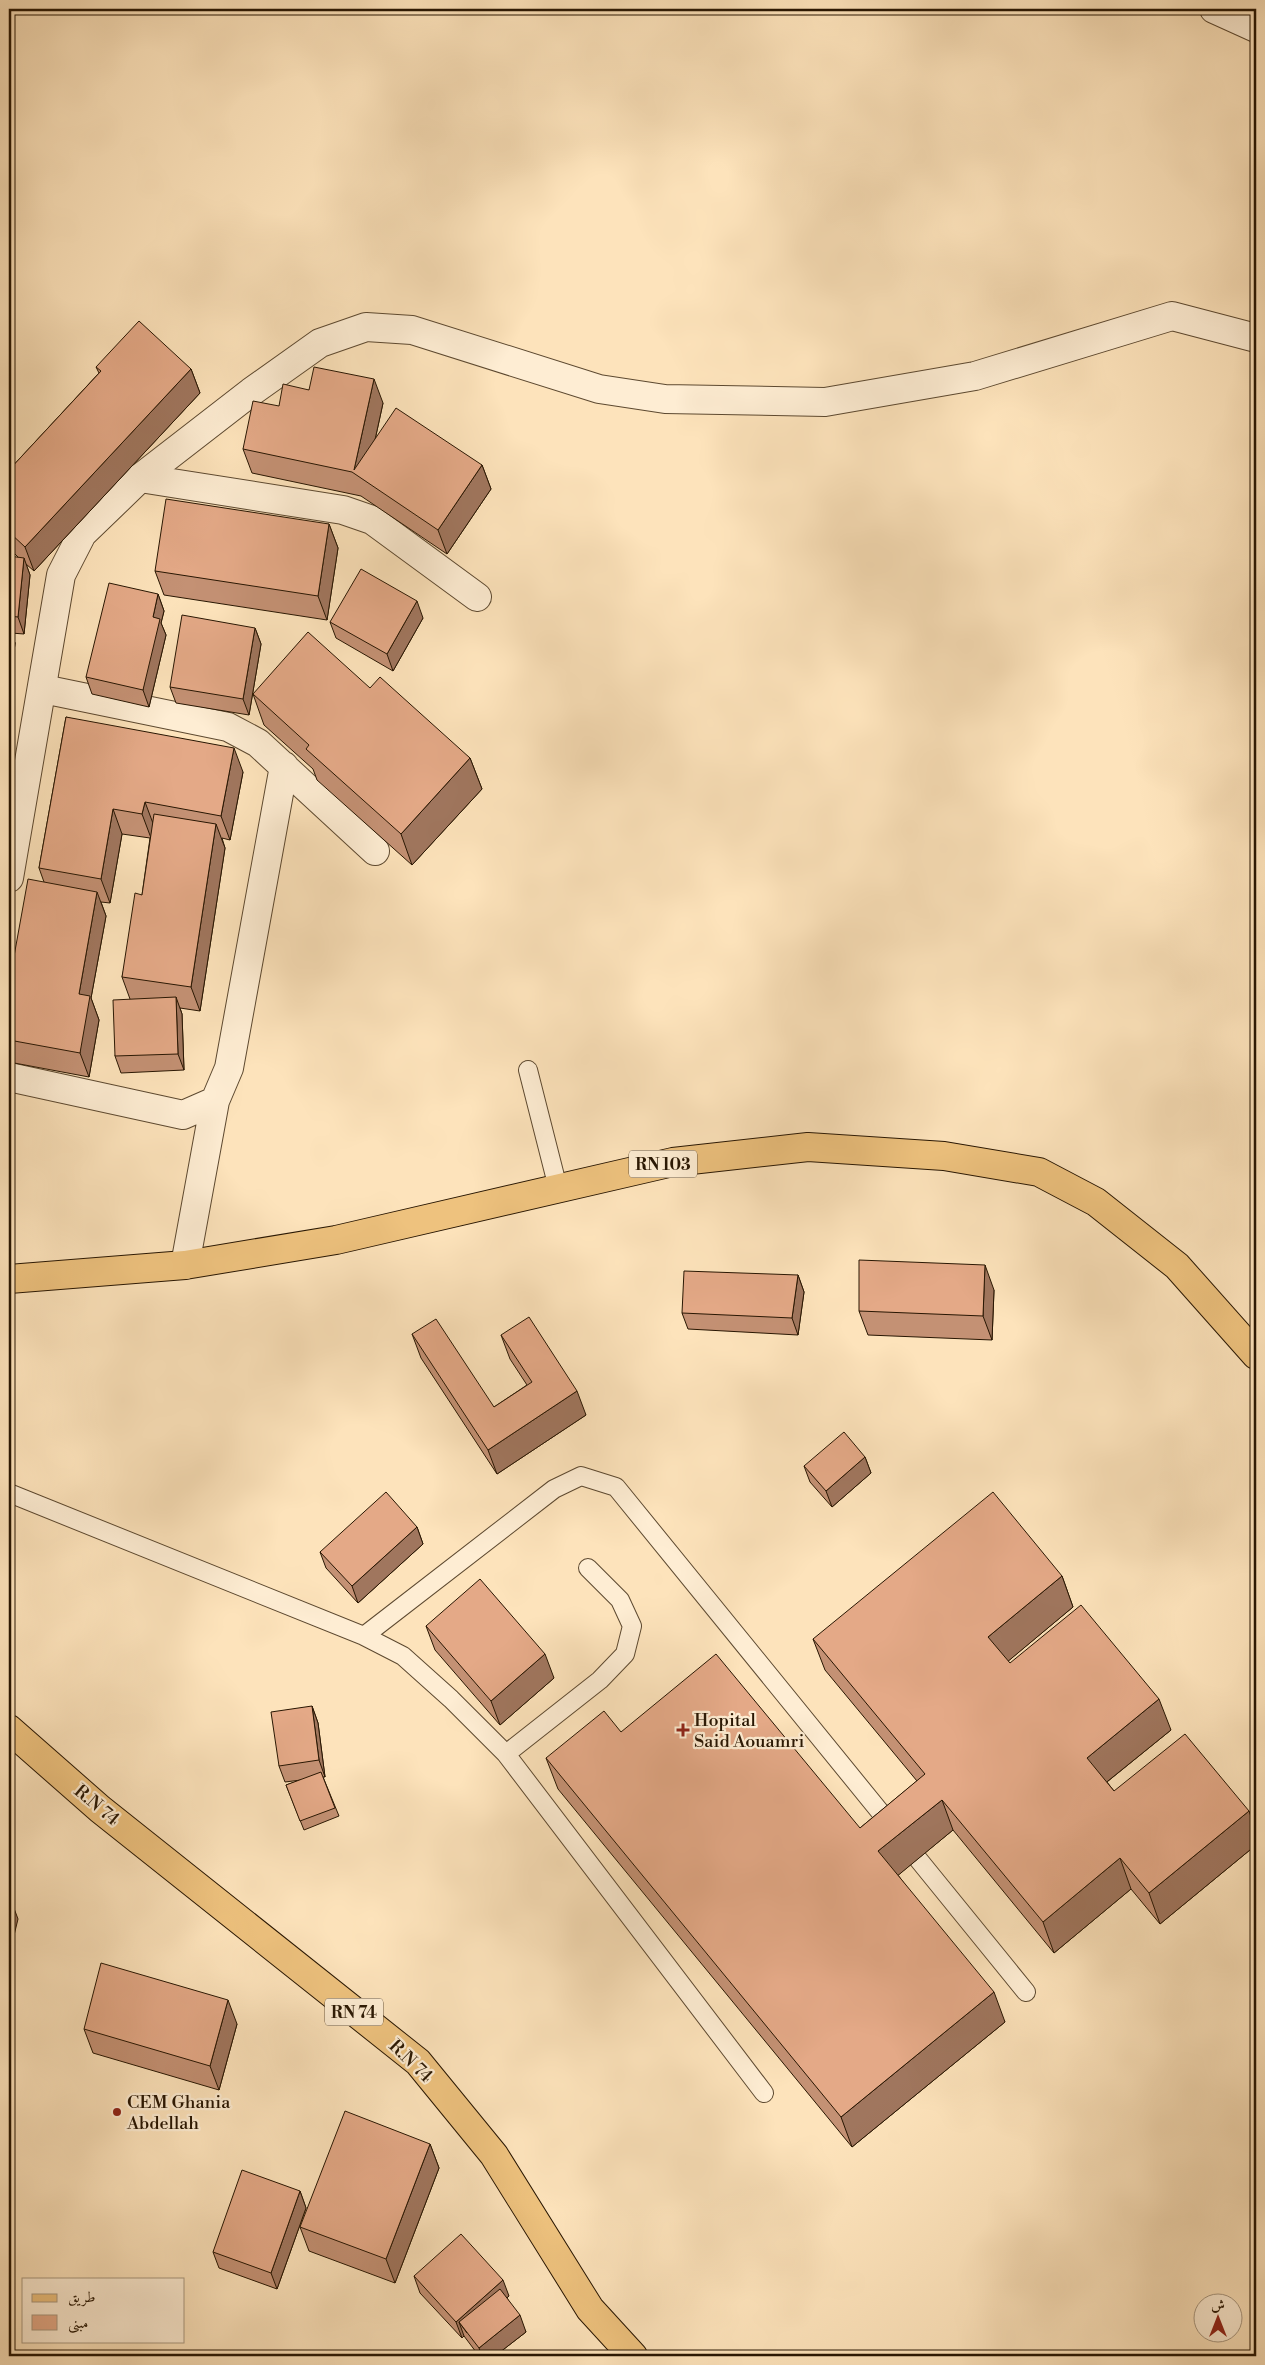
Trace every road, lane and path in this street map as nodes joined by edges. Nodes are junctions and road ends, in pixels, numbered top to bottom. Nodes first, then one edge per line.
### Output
1 (1214, 9) edge
2 (1256, 28) edge
3 (1256, 338) edge
4 (140, 478) junction
5 (476, 597) dead end
6 (43, 689) junction
7 (284, 766) junction
8 (374, 851) dead end
9 (9, 878) edge
10 (528, 1070) dead end
11 (9, 1078) edge
12 (214, 1101) junction
13 (558, 1188) junction
14 (184, 1265) junction
15 (9, 1279) edge
16 (1256, 1355) edge
17 (9, 1492) edge
18 (588, 1568) dead end
19 (364, 1636) junction
20 (9, 1729) edge
21 (506, 1754) junction
22 (900, 1835) edge
23 (918, 1859) dead end
24 (1026, 1992) dead end
25 (764, 2093) dead end
26 (633, 2356) edge

1 - 2 street
3 - 4 street
4 - 5 street
4 - 6 street
6 - 7 street
6 - 9 street
7 - 8 street
7 - 12 street
10 - 13 lane
11 - 12 street
12 - 14 street
13 - 14 main road, RN 103
13 - 16 main road, RN 103
14 - 15 main road, RN 103
17 - 19 lane
18 - 21 lane
19 - 21 lane
19 - 22 lane
20 - 26 main road, R.N 74 / RN 74
21 - 25 lane
23 - 24 lane

